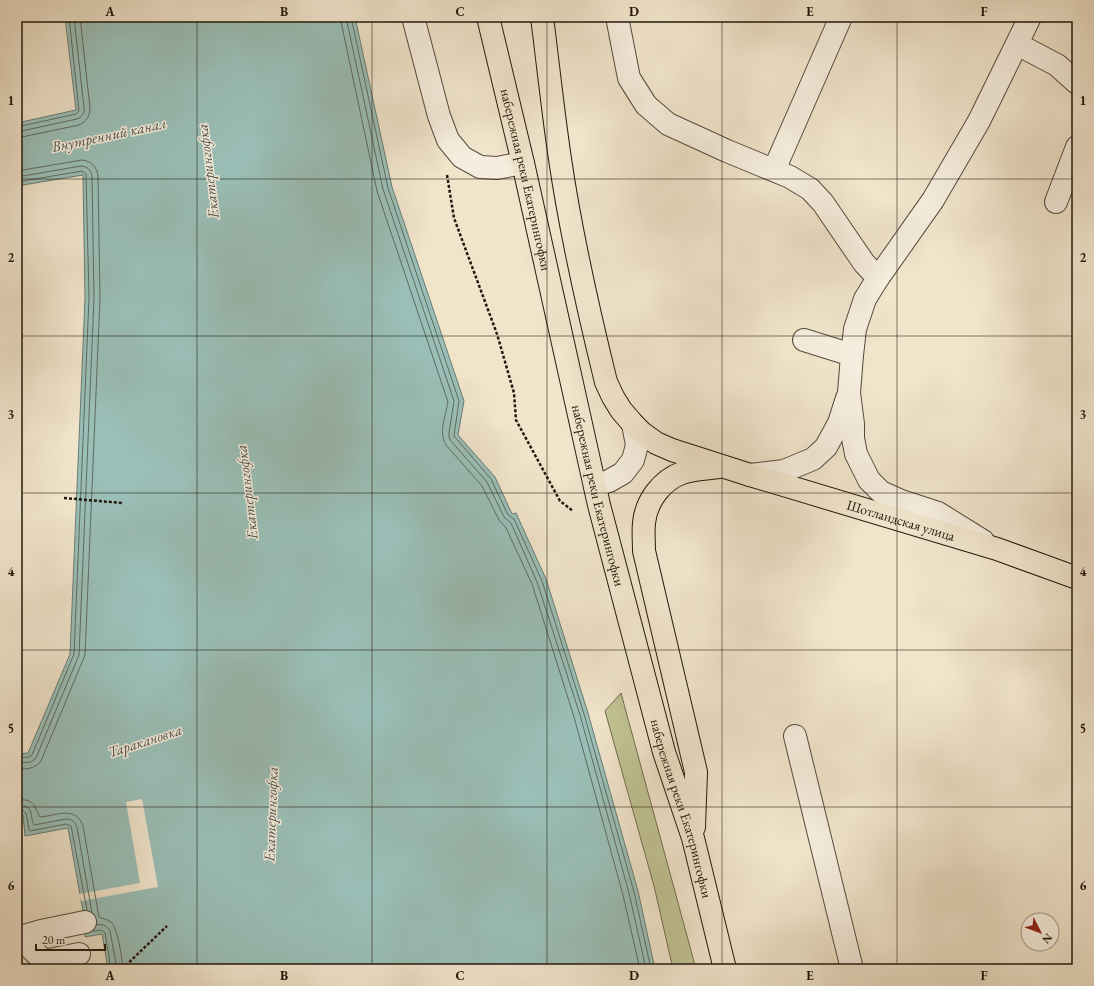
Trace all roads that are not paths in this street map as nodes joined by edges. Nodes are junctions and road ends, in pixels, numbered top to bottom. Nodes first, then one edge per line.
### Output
1 (412, 17) edge
2 (488, 17) edge
3 (542, 17) edge
4 (617, 17) edge
5 (841, 17) edge
6 (1030, 17) edge
7 (1017, 44) junction
8 (1077, 83) edge
9 (1077, 147) edge
10 (523, 163) junction
11 (774, 170) junction
12 (1056, 202) dead end
13 (878, 278) junction
14 (804, 340) dead end
15 (852, 355) junction
16 (849, 393) junction
17 (633, 424) junction
18 (724, 466) junction
19 (750, 475) junction
20 (595, 484) junction
21 (997, 549) junction
22 (1077, 578) edge
23 (795, 736) dead end
24 (693, 838) junction
25 (85, 922) dead end
26 (18, 938) edge
27 (79, 954) dead end
28 (725, 969) edge
29 (852, 969) edge

1 - 10 street
2 - 10 main road, набережная реки Екатерингофки
3 - 17 main road, Шотландская улица
4 - 11 street
5 - 11 street
6 - 7 street
7 - 8 street
7 - 13 street
9 - 12 street
10 - 20 main road, набережная реки Екатерингофки
11 - 13 street
13 - 15 street
14 - 15 street
15 - 16 street
16 - 19 street
16 - 21 street
17 - 18 main road, Шотландская улица
17 - 20 street
18 - 19 main road, Шотландская улица
18 - 24 main road
19 - 21 main road, Шотландская улица
20 - 24 main road, набережная реки Екатерингофки
21 - 22 main road, Шотландская улица
23 - 29 street
24 - 28 main road, набережная реки Екатерингофки
25 - 26 street
26 - 27 street

